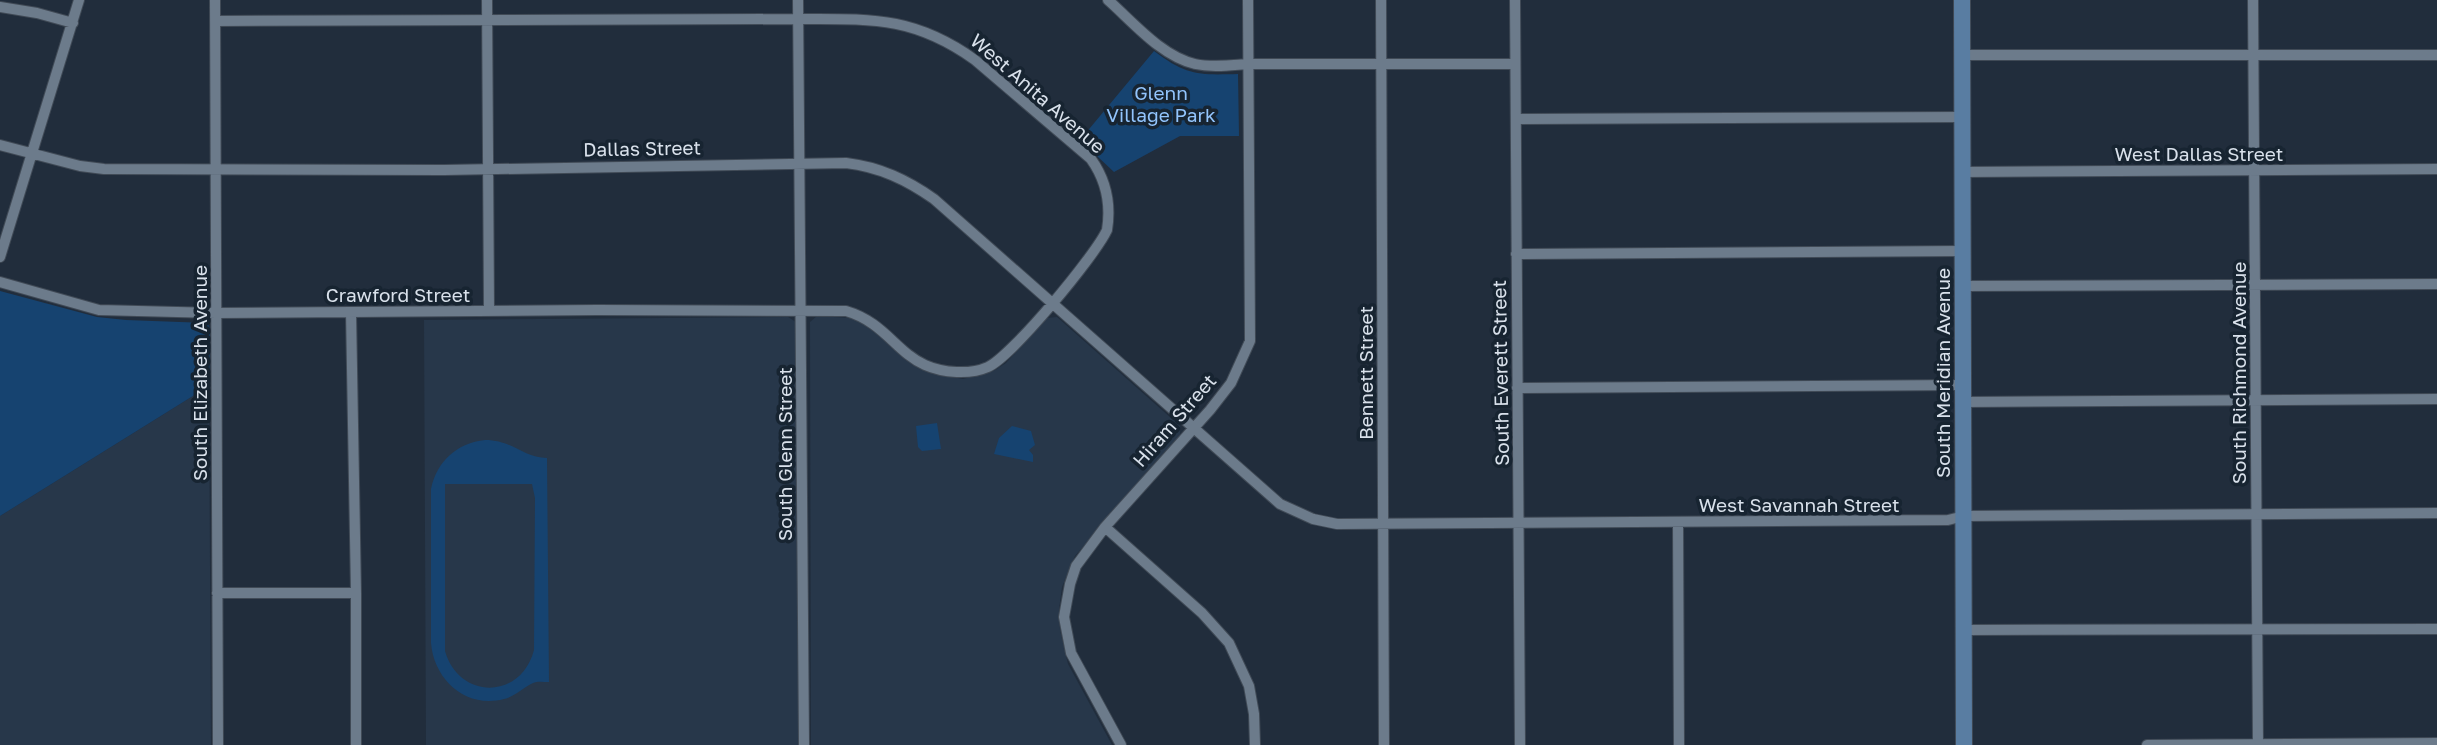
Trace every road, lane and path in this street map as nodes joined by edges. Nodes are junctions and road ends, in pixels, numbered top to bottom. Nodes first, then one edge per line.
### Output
1 (79, 0) edge
2 (215, 0) edge
3 (487, 0) edge
4 (799, 0) edge
5 (1108, 0) edge
6 (1248, 0) edge
7 (1381, 0) edge
8 (1515, 0) edge
9 (1962, 0) edge
10 (2253, 0) edge
11 (0, 8) edge
12 (799, 19) junction
13 (488, 20) junction
14 (215, 21) junction
15 (73, 23) junction
16 (1962, 55) junction
17 (2437, 55) edge
18 (2253, 56) junction
19 (1250, 64) junction
20 (1381, 64) junction
21 (1515, 64) junction
22 (1962, 117) junction
23 (1516, 119) junction
24 (0, 145) edge
25 (32, 154) junction
26 (799, 164) junction
27 (215, 169) junction
28 (488, 169) junction
29 (2437, 169) edge
30 (2254, 170) junction
31 (1962, 172) junction
32 (1962, 251) junction
33 (1516, 254) junction
34 (0, 257) edge
35 (0, 282) edge
36 (2437, 284) edge
37 (2256, 285) junction
38 (1963, 286) junction
39 (1051, 303) junction
40 (800, 310) junction
41 (489, 311) junction
42 (351, 312) junction
43 (216, 313) junction
44 (1963, 385) junction
45 (1517, 388) junction
46 (2437, 399) edge
47 (2255, 400) junction
48 (1963, 402) junction
49 (1193, 428) junction
50 (2437, 513) edge
51 (2256, 514) junction
52 (1964, 516) junction
53 (1678, 522) junction
54 (1519, 523) junction
55 (1384, 524) junction
56 (1105, 527) junction
57 (217, 593) junction
58 (356, 593) junction
59 (2257, 629) junction
60 (2437, 629) edge
61 (1964, 630) junction
62 (2437, 743) edge
63 (218, 745) edge
64 (356, 745) edge
65 (804, 745) edge
66 (1121, 745) edge
67 (1255, 745) edge
68 (1384, 745) edge
69 (1520, 745) edge
70 (1679, 745) edge
71 (1964, 745) edge
72 (2147, 745) edge
73 (2258, 745) edge

1 - 15 street
2 - 14 street, South Elizabeth Avenue
3 - 13 street
4 - 12 street, South Glenn Street
5 - 19 street
6 - 19 street, Hiram Street
7 - 20 street, Bennett Street
8 - 21 street, South Everett Street
9 - 16 main road, South Meridian Avenue
10 - 18 street, South Richmond Avenue
11 - 15 street
12 - 13 street, West Anita Avenue
12 - 26 street, South Glenn Street
12 - 39 street, West Anita Avenue
13 - 14 street, West Anita Avenue
13 - 28 street
14 - 27 street, South Elizabeth Avenue
15 - 25 street
16 - 18 street
16 - 22 main road, South Meridian Avenue
17 - 18 street
18 - 30 street, South Richmond Avenue
19 - 20 street
19 - 49 street, Hiram Street
20 - 21 street
20 - 55 street, Bennett Street
21 - 23 street, South Everett Street
22 - 23 street
22 - 31 main road, South Meridian Avenue
23 - 33 street, South Everett Street
24 - 25 street, Dallas Street
25 - 27 street, Dallas Street
25 - 34 street
26 - 28 street, Dallas Street
26 - 39 street, Dallas Street
26 - 40 street, South Glenn Street
27 - 28 street, Dallas Street
27 - 43 street, South Elizabeth Avenue
28 - 41 street
29 - 30 street, West Dallas Street
30 - 31 street, West Dallas Street
30 - 37 street, South Richmond Avenue
31 - 32 main road, South Meridian Avenue
32 - 33 street
32 - 38 main road, South Meridian Avenue
33 - 45 street, South Everett Street
35 - 43 street, Crawford Street
36 - 37 street
37 - 38 street
37 - 47 street, South Richmond Avenue
38 - 44 main road, South Meridian Avenue
39 - 40 street, West Anita Avenue
39 - 49 street, Dallas Street
40 - 41 street, Crawford Street
40 - 65 street, South Glenn Street
41 - 42 street, Crawford Street
42 - 43 street, Crawford Street
42 - 58 street
43 - 57 street, South Elizabeth Avenue
44 - 45 street
44 - 48 main road, South Meridian Avenue
45 - 54 street, South Everett Street
46 - 47 street
47 - 48 street
47 - 51 street, South Richmond Avenue
48 - 52 main road, South Meridian Avenue
49 - 55 street, West Savannah Street
49 - 56 street, Hiram Street
50 - 51 street, West Savannah Street
51 - 52 street, West Savannah Street
51 - 59 street, South Richmond Avenue
52 - 53 street, West Savannah Street
52 - 61 main road, South Meridian Avenue
53 - 54 street, West Savannah Street
53 - 70 street
54 - 55 street, West Savannah Street
54 - 69 street, South Everett Street
55 - 68 street, Bennett Street
56 - 66 street, Hiram Street
56 - 67 street
57 - 58 street
57 - 63 street, South Elizabeth Avenue
58 - 64 street
59 - 60 street
59 - 61 street
59 - 73 street, South Richmond Avenue
61 - 71 main road, South Meridian Avenue
62 - 73 street
72 - 73 street

